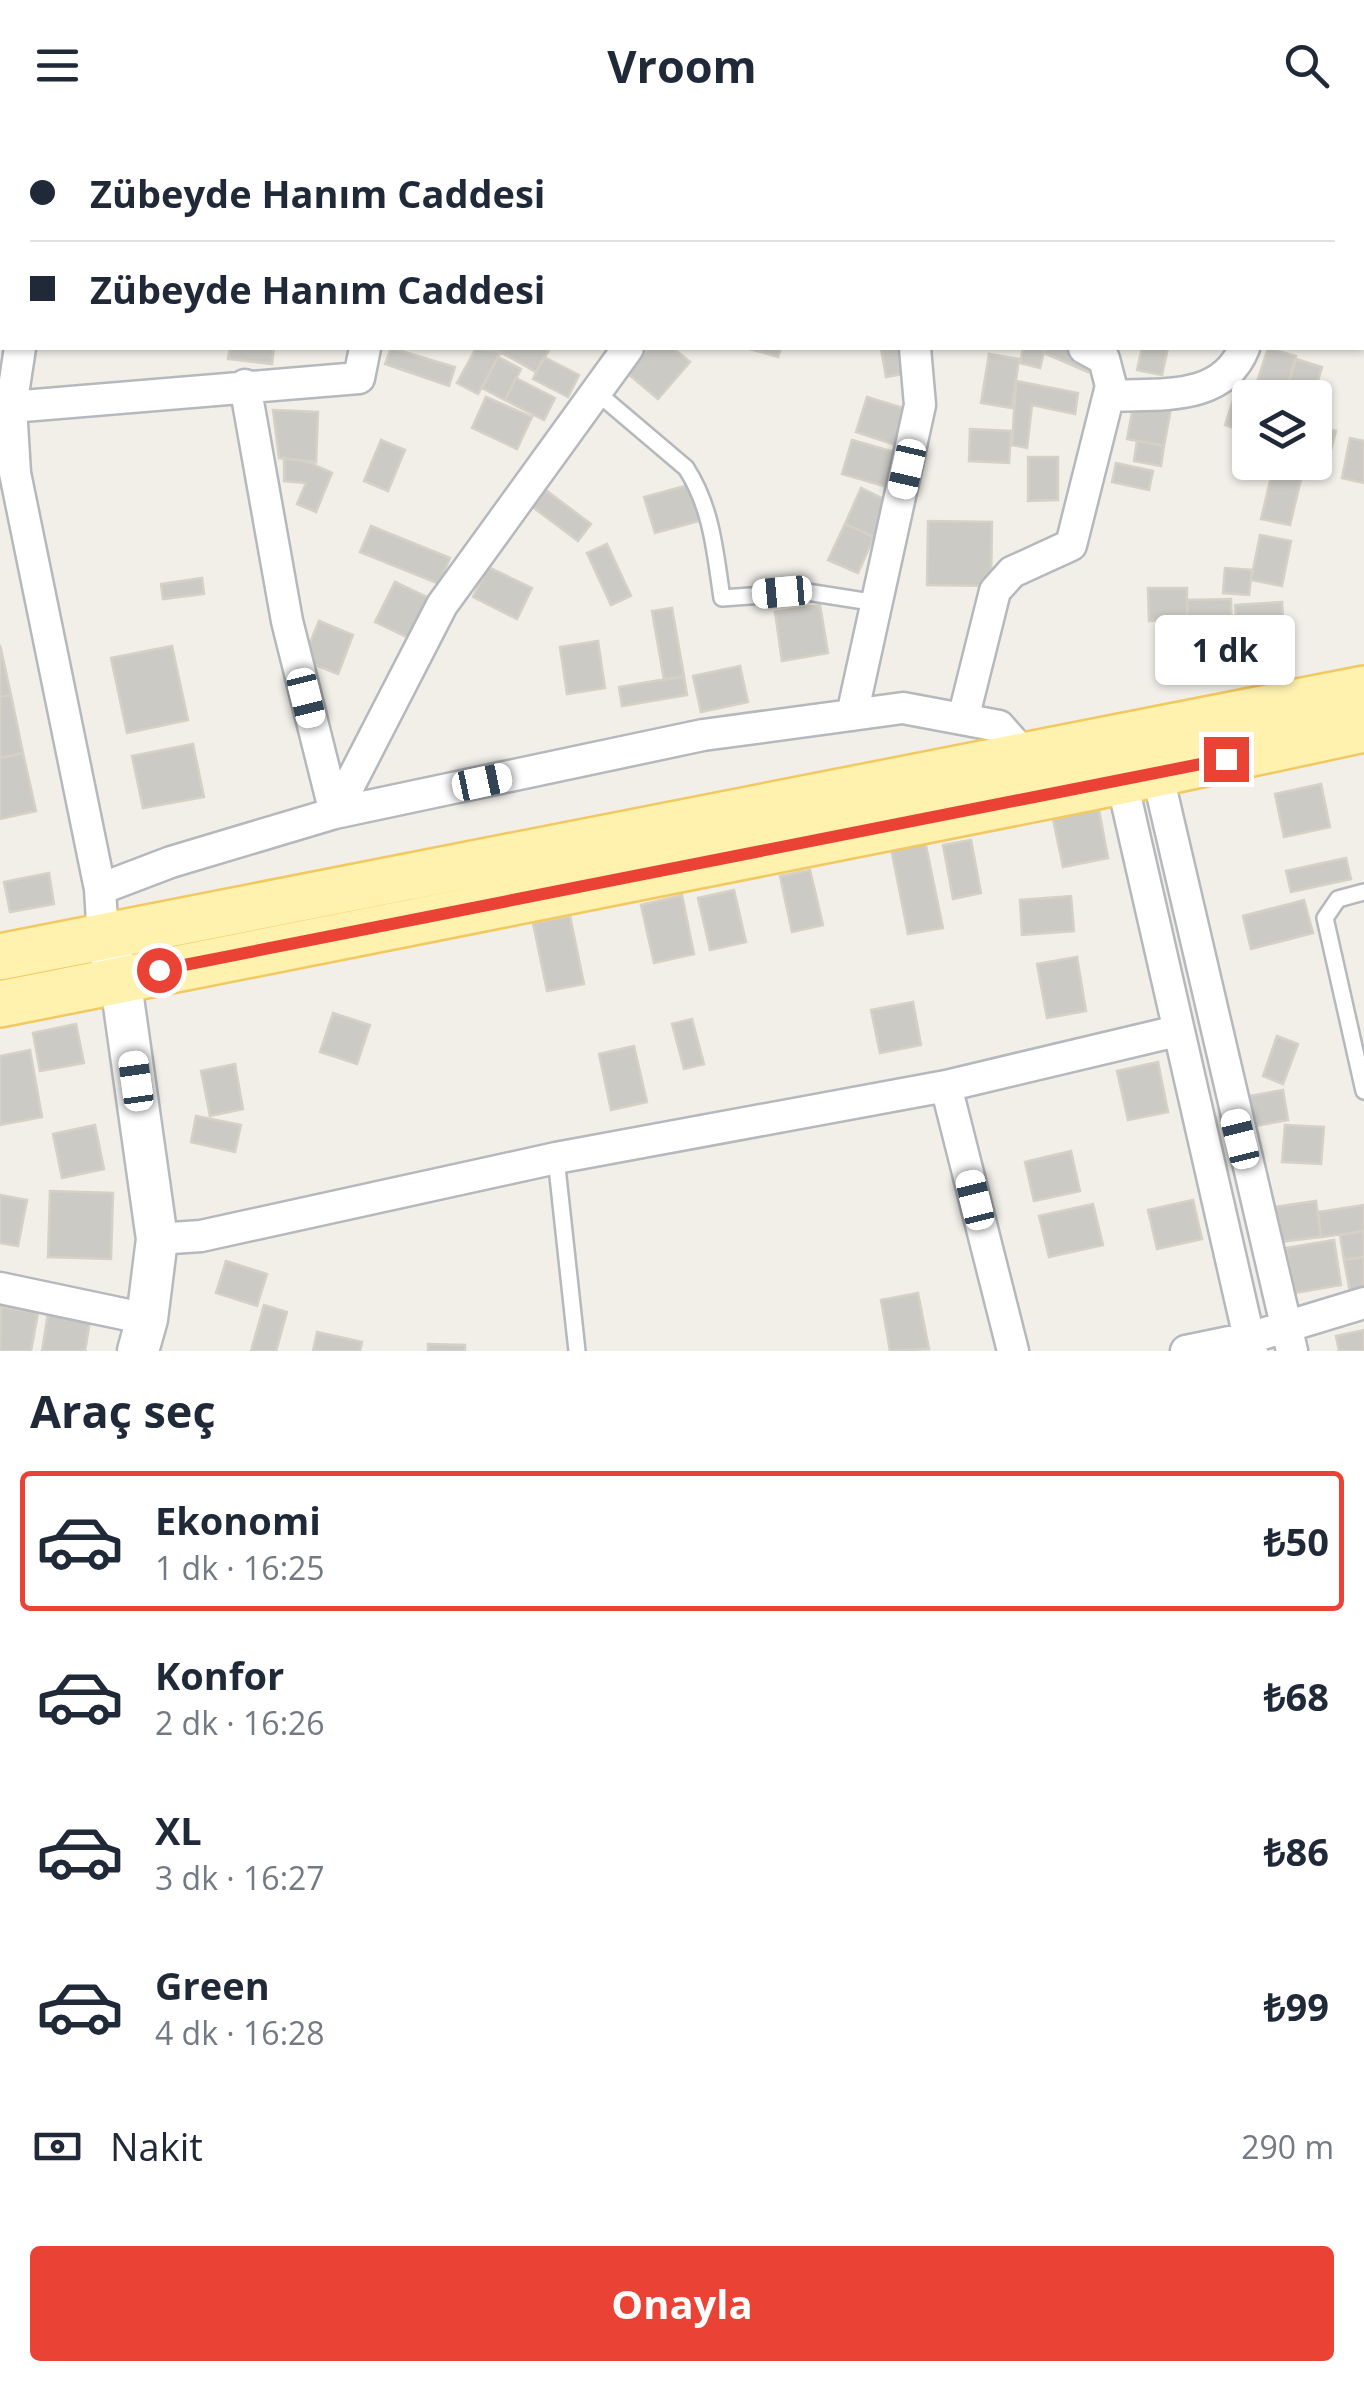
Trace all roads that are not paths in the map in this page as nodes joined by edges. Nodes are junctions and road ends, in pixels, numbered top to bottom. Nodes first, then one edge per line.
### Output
1 (20, 350) edge
2 (365, 350) edge
3 (626, 350) edge
4 (915, 350) edge
5 (1090, 350) edge
6 (1243, 350) edge
7 (245, 385) junction
8 (594, 390) junction
9 (1109, 396) junction
10 (11, 407) junction
11 (8, 474) edge
12 (877, 603) junction
13 (1363, 695) edge
14 (852, 715) junction
15 (963, 719) junction
16 (1135, 758) junction
17 (1028, 759) junction
18 (335, 813) junction
19 (100, 888) junction
20 (1364, 892) edge
21 (0, 957) edge
22 (112, 958) junction
23 (0, 1004) edge
24 (1177, 1031) junction
25 (946, 1086) junction
26 (1364, 1091) edge
27 (556, 1158) junction
28 (157, 1238) junction
29 (0, 1288) edge
30 (1364, 1304) edge
31 (143, 1335) edge
32 (1289, 1338) edge
33 (1250, 1344) edge
34 (576, 1351) edge
35 (1013, 1351) edge
36 (1186, 1351) edge

1 - 10 street
2 - 7 street
3 - 8 street
4 - 12 street
5 - 9 street
6 - 9 street
7 - 10 street
7 - 18 street
8 - 12 lane
8 - 18 street
9 - 15 street
10 - 11 street
11 - 19 street
12 - 14 street
13 - 16 main road
14 - 15 street
14 - 18 street
15 - 17 street
16 - 17 main road
16 - 22 main road
16 - 24 street
16 - 32 street
17 - 22 main road
18 - 19 street
19 - 22 street
20 - 26 lane
21 - 22 main road
22 - 23 main road
22 - 28 street
24 - 25 street
24 - 33 street
25 - 27 street
25 - 35 street
27 - 28 street
27 - 34 lane
28 - 31 street
29 - 31 street
30 - 32 street
32 - 33 street
33 - 36 street

